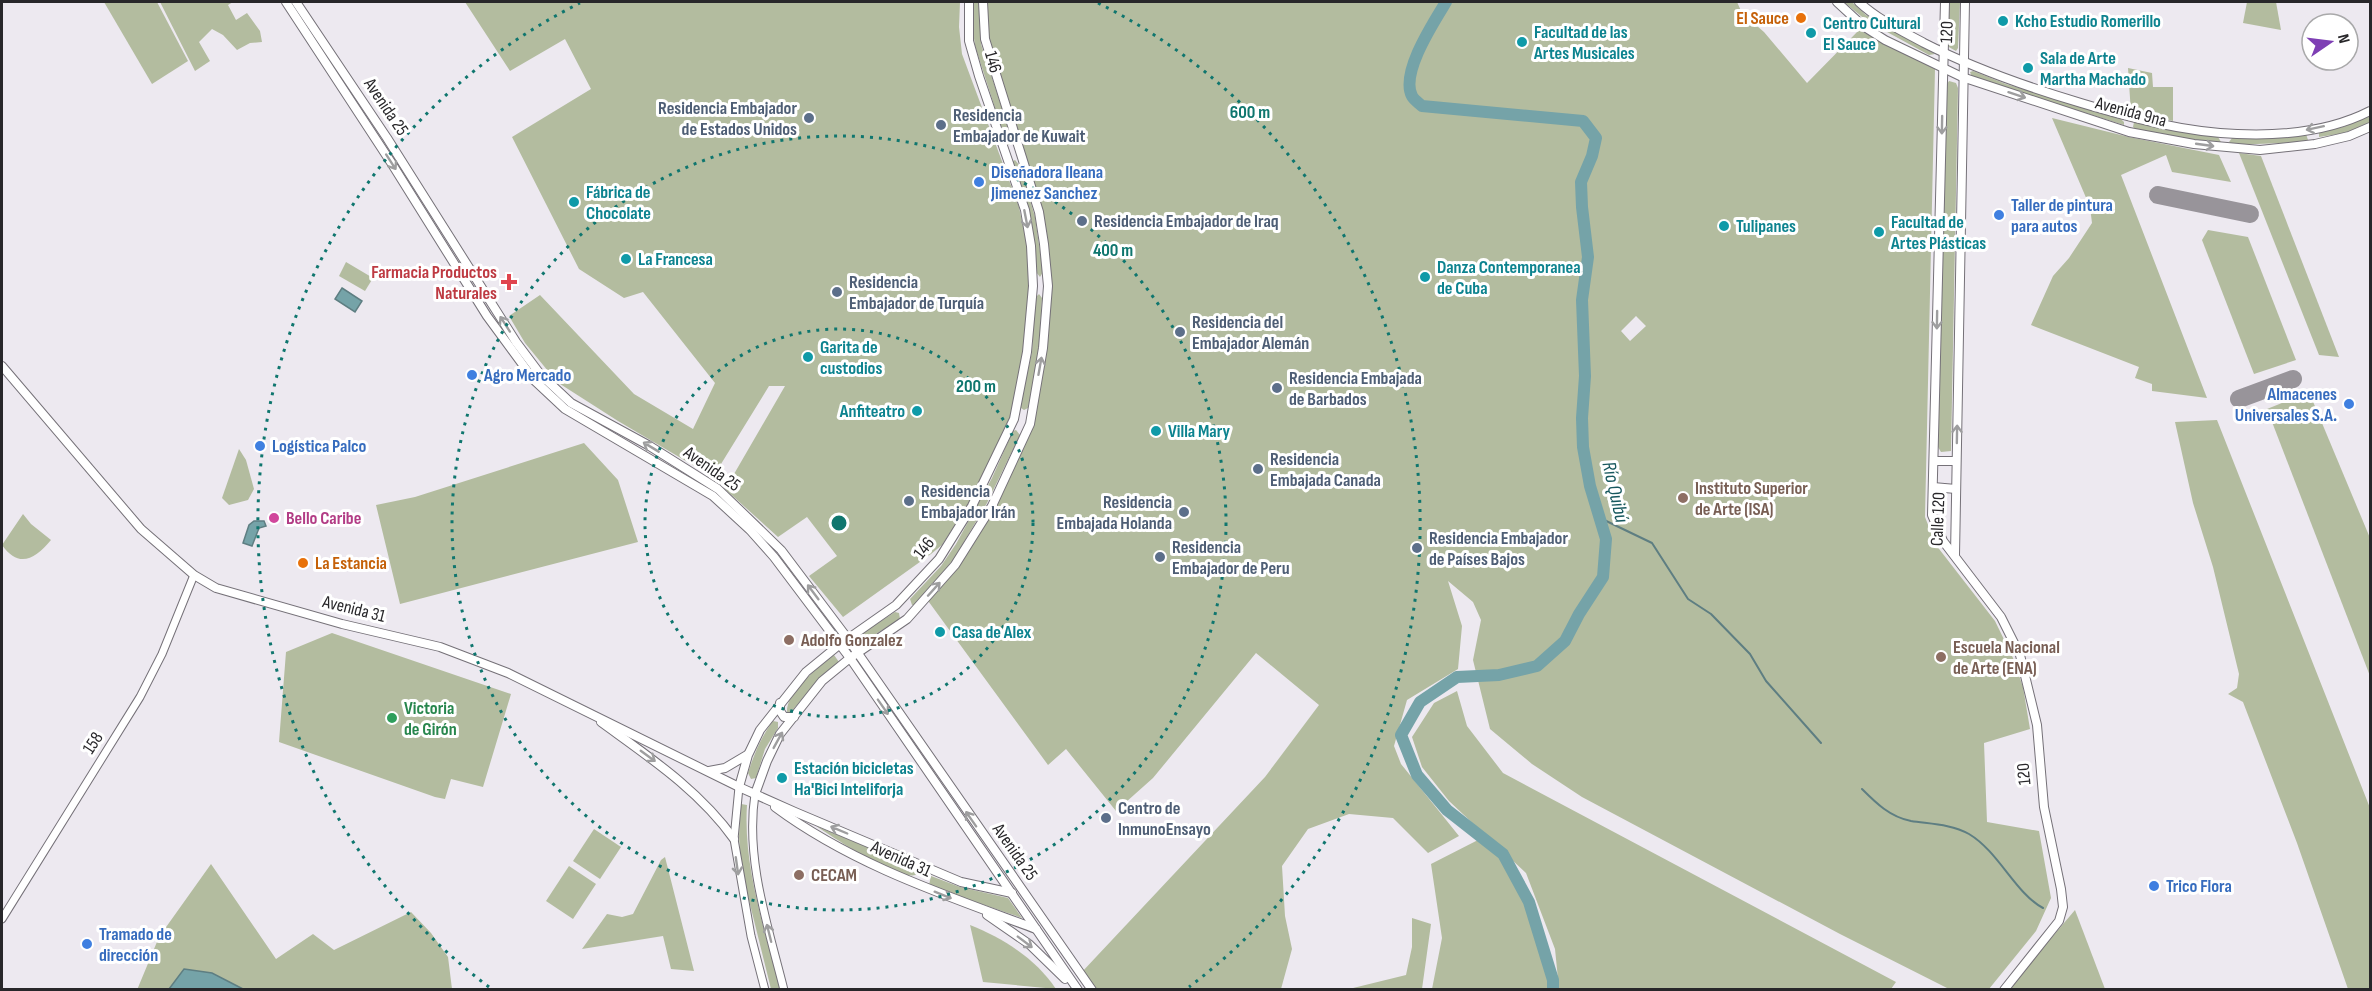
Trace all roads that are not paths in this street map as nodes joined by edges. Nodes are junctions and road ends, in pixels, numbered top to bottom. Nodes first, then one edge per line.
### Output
1 (286, 2) edge
2 (296, 2) edge
3 (969, 2) edge
4 (983, 2) edge
5 (1837, 2) edge
6 (1859, 2) edge
7 (1945, 2) edge
8 (1965, 2) edge
9 (1942, 52) junction
10 (1963, 63) junction
11 (1943, 66) junction
12 (1962, 77) junction
13 (2370, 111) edge
14 (2370, 127) edge
15 (2222, 133) junction
16 (2226, 148) junction
17 (1033, 286) junction
18 (1048, 286) junction
19 (2, 366) edge
20 (1956, 460) junction
21 (1934, 461) junction
22 (1933, 487) junction
23 (1956, 489) junction
24 (1955, 555) junction
25 (194, 575) junction
26 (896, 605) junction
27 (907, 619) junction
28 (848, 639) junction
29 (839, 645) junction
30 (858, 653) junction
31 (850, 658) junction
32 (780, 702) junction
33 (584, 709) junction
34 (794, 717) junction
35 (748, 754) junction
36 (709, 771) junction
37 (739, 787) junction
38 (759, 796) junction
39 (734, 839) junction
40 (1012, 893) junction
41 (1029, 901) junction
42 (976, 908) junction
43 (2, 919) edge
44 (1036, 929) junction
45 (765, 990) edge
46 (784, 990) edge
47 (1076, 990) edge
48 (1092, 990) edge
49 (2004, 990) edge

1 -> 29 main road, Avenida 25
28 -> 2 main road, Avenida 25
3 -> 17 main road, 146
4 - 18 main road, 146
5 - 11 main road, Avenida 9na
6 - 9 main road, Avenida 9na
7 - 9 main road, 120
8 - 10 main road, 120
9 - 10 main road, Avenida 9na
9 - 11 main road, 120
10 - 12 main road, Calle 120
10 - 15 main road, Avenida 9na
11 - 12 main road, Avenida 9na
11 -> 21 main road, Calle 120
12 -> 16 main road, Avenida 9na
20 -> 12 main road, Calle 120
13 -> 15 main road, Avenida 9na
14 - 16 main road, Avenida 9na
15 - 16 main road
17 - 18 main road
17 - 26 main road, 146
27 -> 18 main road, 146
19 - 25 main road, Avenida 31
20 - 21 main road
20 - 23 main road, Calle 120
21 - 22 main road, Calle 120
22 - 23 main road
22 - 24 main road, Calle 120
23 - 24 main road, Calle 120
24 - 49 main road, 120
25 - 33 main road, Avenida 31
25 - 43 street, 158
26 - 27 main road
26 - 28 main road, 146
27 - 30 main road, 146
28 - 29 main road, 146
28 - 30 main road, Avenida 25
29 - 31 main road, Avenida 25
29 - 32 main road, 146
30 - 31 main road, 146
41 -> 30 main road, Avenida 25
31 - 34 main road, 146
31 -> 40 main road, Avenida 25
32 - 34 main road
32 - 35 main road, 146
33 - 36 main road, Avenida 31
33 -> 39 main road
38 -> 34 main road, 146
35 - 36 main road
35 - 37 main road, 146
36 - 37 main road, Avenida 31
37 - 38 main road, Avenida 31
37 - 39 street, 146
40 -> 38 main road, Avenida 31
38 -> 42 main road, Avenida 31
46 -> 38 street, 146
39 -> 45 street, 146
40 - 41 main road, Avenida 31
40 - 44 main road, Avenida 25
41 - 48 main road, Avenida 25
42 - 44 main road, Avenida 31
42 -> 47 main road
44 - 47 main road, Avenida 25

